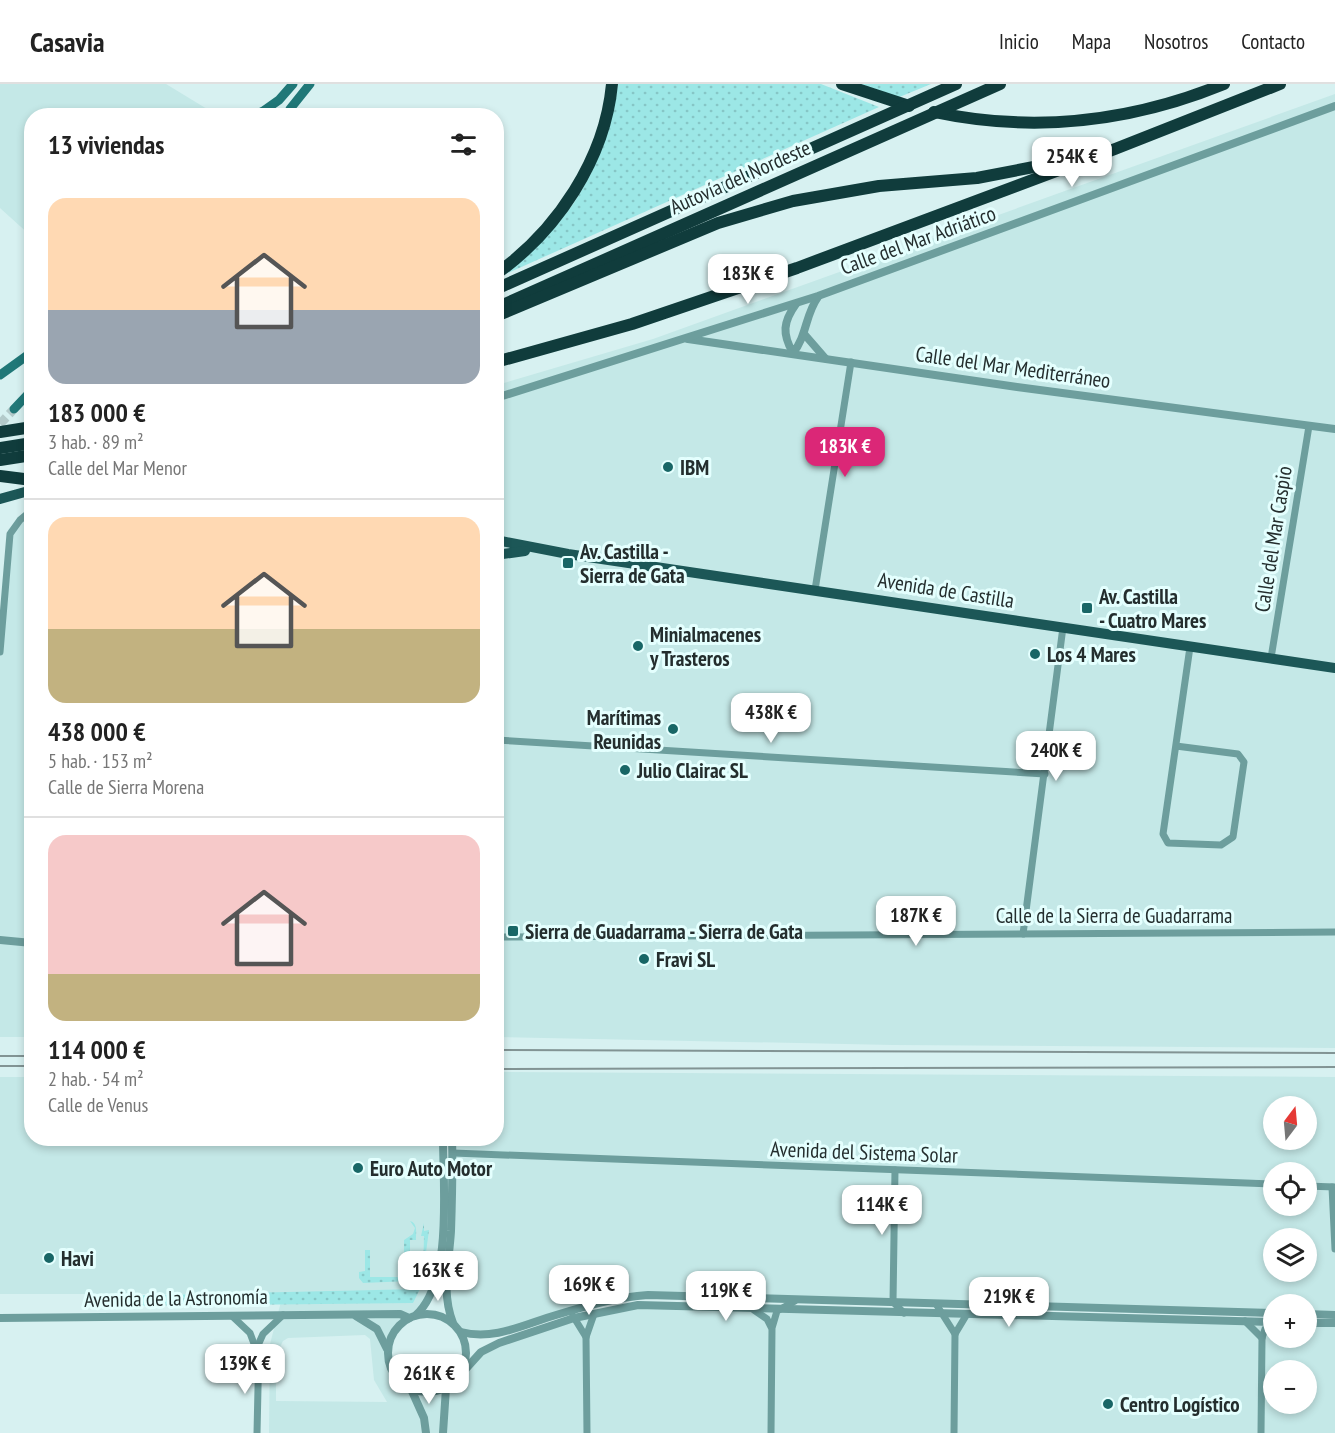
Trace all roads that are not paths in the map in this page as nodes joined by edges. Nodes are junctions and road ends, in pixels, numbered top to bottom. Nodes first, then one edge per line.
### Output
1 (293, 84) edge
2 (310, 84) edge
3 (612, 84) edge
4 (956, 84) edge
5 (1000, 84) edge
6 (1224, 84) edge
7 (1280, 84) edge
8 (844, 85) edge
9 (1335, 106) edge
10 (268, 108) edge
11 (291, 108) edge
12 (1115, 149) junction
13 (504, 269) edge
14 (504, 285) edge
15 (818, 296) junction
16 (504, 304) edge
17 (796, 304) junction
18 (504, 313) edge
19 (805, 335) junction
20 (686, 338) junction
21 (793, 353) junction
22 (24, 358) edge
23 (825, 358) junction
24 (504, 360) edge
25 (850, 362) junction
26 (0, 375) edge
27 (504, 395) edge
28 (24, 398) edge
29 (14, 409) tunnel mouth
30 (1309, 426) junction
31 (24, 428) edge
32 (1335, 429) edge
33 (0, 432) edge
34 (24, 444) edge
35 (0, 448) edge
36 (24, 456) edge
37 (0, 460) edge
38 (0, 476) edge
39 (24, 479) edge
40 (24, 492) edge
41 (0, 499) edge
42 (24, 517) edge
43 (504, 542) edge
44 (552, 551) junction
45 (504, 554) edge
46 (816, 590) junction
47 (1063, 627) junction
48 (1190, 647) junction
49 (0, 652) edge
50 (1271, 658) junction
51 (1335, 668) edge
52 (504, 740) edge
53 (1176, 746) junction
54 (1045, 774) junction
55 (1335, 932) edge
56 (1023, 934) junction
57 (504, 937) edge
58 (0, 940) edge
59 (24, 942) edge
60 (444, 1146) edge
61 (449, 1146) edge
62 (453, 1146) edge
63 (453, 1153) junction
64 (895, 1170) junction
65 (443, 1173) junction
66 (1263, 1184) edge
67 (1317, 1186) edge
68 (1334, 1187) edge
69 (1335, 1249) edge
70 (803, 1300) junction
71 (893, 1302) junction
72 (936, 1304) junction
73 (754, 1310) junction
74 (777, 1311) junction
75 (878, 1312) junction
76 (904, 1313) junction
77 (594, 1314) junction
78 (944, 1314) junction
79 (967, 1314) junction
80 (283, 1315) junction
81 (353, 1315) junction
82 (571, 1315) junction
83 (1317, 1315) edge
84 (232, 1316) junction
85 (1335, 1316) edge
86 (412, 1317) junction
87 (0, 1318) edge
88 (1263, 1319) edge
89 (1263, 1320) edge
90 (1245, 1321) junction
91 (453, 1323) junction
92 (1317, 1323) joint
93 (1335, 1323) edge
94 (772, 1328) junction
95 (461, 1332) junction
96 (955, 1335) junction
97 (586, 1337) junction
98 (1262, 1338) joint
99 (387, 1351) junction
100 (258, 1357) junction
101 (462, 1373) junction
102 (446, 1388) junction
103 (411, 1389) junction
104 (257, 1433) edge
105 (426, 1433) edge
106 (443, 1433) edge
107 (587, 1433) edge
108 (771, 1433) edge
109 (954, 1433) edge
110 (1261, 1433) edge

1 - 10 main road
2 - 11 main road
3 - 13 highway
4 - 14 highway, Autovía del Nordeste
5 - 16 highway, Autovía del Nordeste
6 - 8 highway
7 - 12 highway
9 - 15 street, Calle del Mar Adriático
12 - 18 highway
12 - 24 highway
15 - 17 street, Calle del Mar Adriático
15 - 19 street
17 - 20 street, Calle del Mar Adriático
17 - 21 street
19 - 21 street
19 - 23 street
20 - 21 street, Calle del Mar Mediterráneo
20 - 27 street, Calle del Mar Adriático
21 - 23 street, Calle del Mar Mediterráneo
22 - 26 main road
23 - 25 street, Calle del Mar Mediterráneo
25 - 30 street, Calle del Mar Mediterráneo
25 - 46 street
28 - 29 main road
30 - 32 street, Calle del Mar Mediterráneo
30 - 50 street, Calle del Mar Caspio
31 - 33 highway
34 - 35 highway
36 - 37 highway
38 - 39 highway
40 - 41 main road
42 - 49 street
43 - 44 main road, Avenida de Castilla
44 - 45 main road, Avenida de Castilla
44 - 46 main road, Avenida de Castilla
46 - 47 main road, Avenida de Castilla
47 - 48 main road, Avenida de Castilla
47 - 54 street
48 - 50 main road, Avenida de Castilla
48 - 53 street
50 - 51 main road, Avenida de Castilla
52 - 54 street
53 - 53 street
54 - 56 street
55 - 56 street, Calle de la Sierra de Guadarrama
56 - 57 street, Calle de la Sierra de Guadarrama
58 - 59 street
60 - 65 street
61 - 63 street
62 - 63 street
63 - 64 street, Avenida del Sistema Solar
63 - 65 street
63 - 91 street
64 - 66 street, Avenida del Sistema Solar
64 - 71 street
65 - 86 street
67 - 68 street
68 - 69 street
70 - 71 street
70 - 74 street
70 - 82 street
71 - 72 street
71 - 75 street
71 - 76 street
72 - 78 street
72 - 88 street
73 - 74 street
73 - 77 street
73 - 94 street
74 - 75 street
74 - 94 street
75 - 76 street
76 - 78 street
77 - 82 street
77 - 97 street
78 - 79 street
78 - 96 street
79 - 90 street
79 - 96 street
80 - 81 street, Avenida de la Astronomía
80 - 84 street, Avenida de la Astronomía
80 - 100 street
81 - 86 street, Avenida de la Astronomía
81 - 99 street
82 - 95 street
82 - 97 street
82 - 101 street
83 - 85 street
84 - 87 street, Avenida de la Astronomía
84 - 100 street
85 - 92 street
86 - 91 street
86 - 99 street
89 - 90 street
90 - 98 street
91 - 95 street
92 - 93 street
94 - 108 street
95 - 101 street
96 - 109 street
97 - 107 street
98 - 110 street
99 - 103 street
100 - 104 street
101 - 102 street
102 - 103 street
102 - 106 street
103 - 105 street

